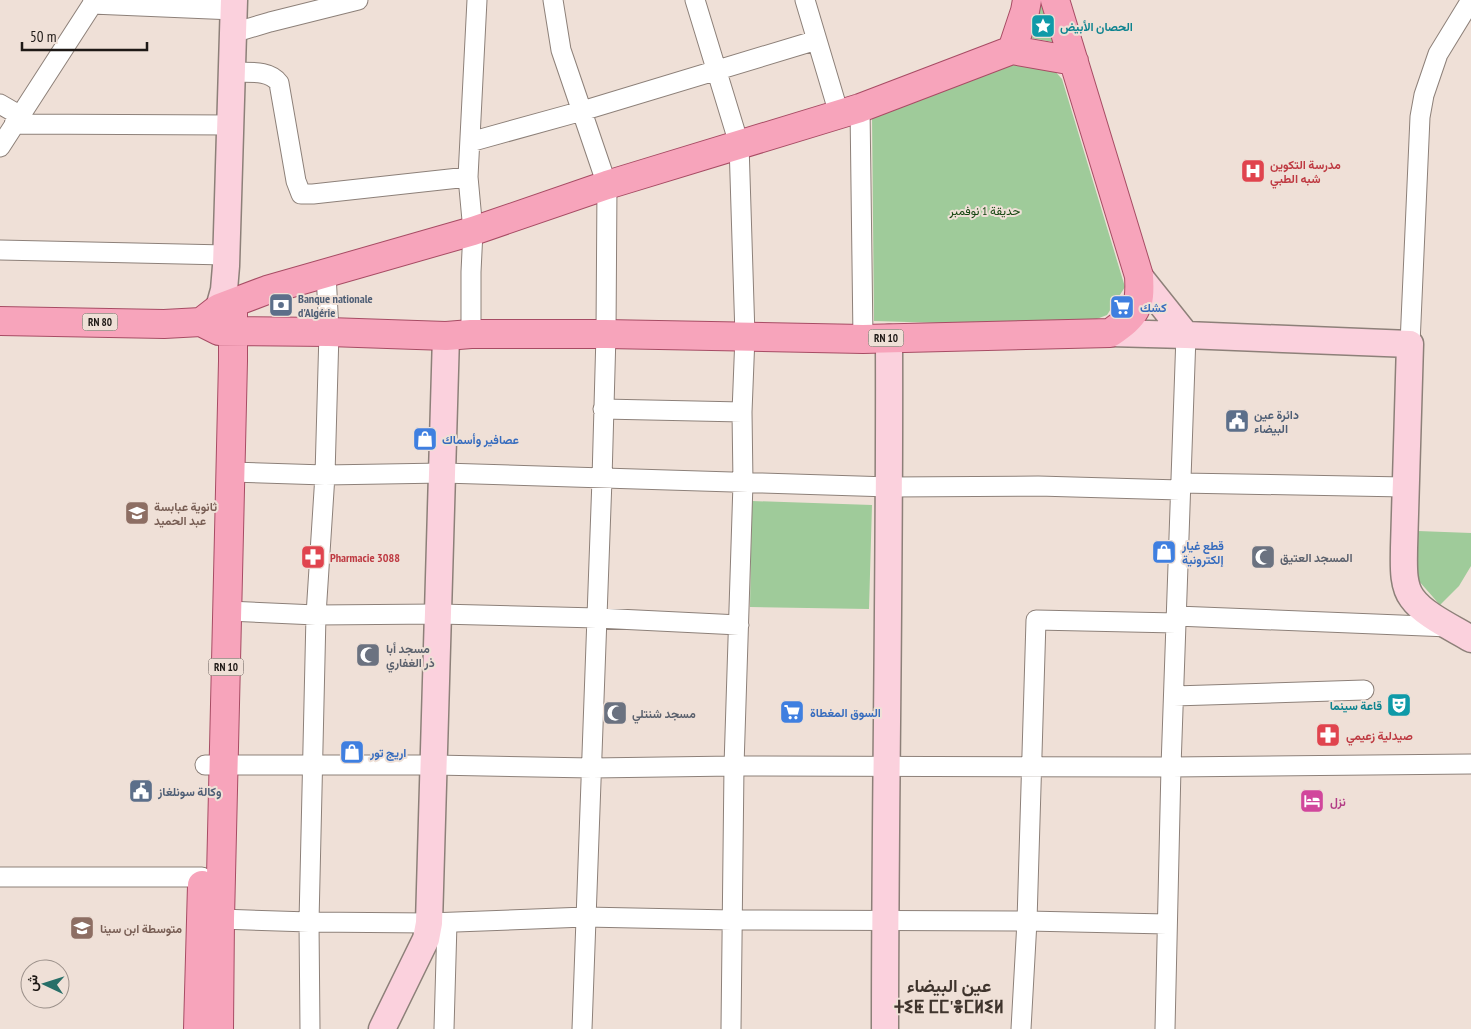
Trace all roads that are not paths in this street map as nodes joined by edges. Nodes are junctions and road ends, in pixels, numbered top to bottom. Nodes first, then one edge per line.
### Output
1 (358, 0) edge
2 (477, 0) edge
3 (554, 0) edge
4 (695, 0) edge
5 (805, 0) edge
6 (1027, 0) edge
7 (1055, 0) edge
8 (1471, 0) edge
9 (93, 2) edge
10 (234, 14) edge
11 (817, 40) junction
12 (1012, 50) junction
13 (1074, 61) junction
14 (717, 71) junction
15 (232, 72) junction
16 (0, 104) edge
17 (582, 111) junction
18 (849, 111) junction
19 (17, 119) junction
20 (231, 125) junction
21 (470, 142) junction
22 (739, 144) junction
23 (0, 147) edge
24 (468, 177) junction
25 (607, 185) junction
26 (473, 231) junction
27 (0, 250) edge
28 (226, 255) junction
29 (326, 272) junction
30 (1139, 276) junction
31 (221, 314) junction
32 (0, 320) edge
33 (329, 332) junction
34 (1110, 333) junction
35 (606, 334) junction
36 (458, 335) junction
37 (1186, 335) junction
38 (745, 336) junction
39 (889, 338) junction
40 (863, 339) junction
41 (1410, 344) junction
42 (603, 410) junction
43 (742, 412) junction
44 (231, 472) junction
45 (443, 473) junction
46 (325, 475) junction
47 (602, 479) junction
48 (743, 483) junction
49 (890, 487) junction
50 (1181, 487) junction
51 (1405, 487) junction
52 (228, 611) junction
53 (439, 614) junction
54 (316, 615) junction
55 (597, 618) junction
56 (1176, 619) junction
57 (739, 625) junction
58 (1462, 633) edge
59 (1364, 690) dead end
60 (1174, 696) junction
61 (1471, 764) edge
62 (215, 765) junction
63 (312, 765) junction
64 (434, 765) junction
65 (734, 766) junction
66 (886, 766) junction
67 (1031, 766) junction
68 (1171, 766) junction
69 (592, 768) junction
70 (0, 877) edge
71 (202, 877) junction
72 (585, 917) junction
73 (220, 919) junction
74 (732, 920) junction
75 (885, 920) junction
76 (1027, 921) junction
77 (309, 922) junction
78 (438, 923) junction
79 (1167, 924) junction
80 (198, 1029) edge
81 (220, 1029) edge
82 (310, 1029) edge
83 (382, 1029) edge
84 (444, 1029) edge
85 (582, 1029) edge
86 (731, 1029) edge
87 (885, 1029) edge
88 (1021, 1029) edge
89 (1165, 1029) edge

1 - 10 street
2 - 21 street
3 - 17 street
4 - 14 street
5 - 11 street
6 - 12 main road
7 - 13 main road
8 - 41 street
9 - 10 street
9 - 19 street
10 - 15 street
11 - 14 street
11 - 18 street
12 - 13 main road
12 - 18 main road
13 - 30 main road
14 - 17 street
14 - 22 street
15 - 20 street
15 - 24 street
16 - 19 street
17 - 21 street
17 - 25 street
18 - 22 main road
18 - 40 street
19 - 20 street
19 - 23 street
20 - 28 street
21 - 24 street
22 - 25 main road
22 - 38 street
24 - 26 street
25 - 26 main road
25 - 35 street
26 - 29 main road
26 - 36 street
27 - 28 street
28 - 31 street
29 - 31 main road
29 - 33 street
30 - 34 main road
30 - 37 street
31 - 32 main road, RN 80
31 - 33 main road, RN 10
31 - 44 main road, RN 10
31 - 62 main road, RN 10
33 - 36 main road, RN 10
33 - 46 street
34 - 37 street
34 - 39 main road, RN 10
35 - 36 main road, RN 10
35 - 38 main road, RN 10
35 - 42 street
36 - 45 street
37 - 41 street
37 - 50 street
38 - 40 main road, RN 10
38 - 43 street
39 - 40 main road, RN 10
39 - 49 street
41 - 51 street
42 - 43 street
42 - 47 street
43 - 48 street
44 - 46 street
44 - 52 main road, RN 10
45 - 46 street
45 - 47 street
45 - 53 street
46 - 54 street
47 - 48 street
47 - 55 street
48 - 49 street
48 - 57 street
49 - 50 street
49 - 66 street
50 - 51 street
50 - 56 street
51 - 58 street
52 - 54 street
52 - 62 main road, RN 10
53 - 54 street
53 - 55 street
53 - 64 street
54 - 63 street
55 - 57 street
55 - 69 street
56 - 58 street
56 - 60 street
56 - 67 street
57 - 65 street
59 - 60 street
60 - 68 street
61 - 68 street
62 - 63 street
62 - 71 main road, RN 10
62 - 73 main road, RN 10
63 - 64 street
63 - 77 street
64 - 69 street
64 - 78 street
65 - 66 street
65 - 69 street
65 - 74 street
66 - 67 street
66 - 75 street
67 - 68 street
67 - 76 street
68 - 79 street
69 - 72 street
70 - 71 street
71 - 80 main road, RN 10
72 - 74 street
72 - 78 street
72 - 85 street
73 - 77 street
73 - 81 main road, RN 10
74 - 75 street
74 - 86 street
75 - 76 street
75 - 87 street
76 - 79 street
76 - 88 street
77 - 78 street
77 - 82 street
78 - 83 street
78 - 84 street
79 - 89 street

